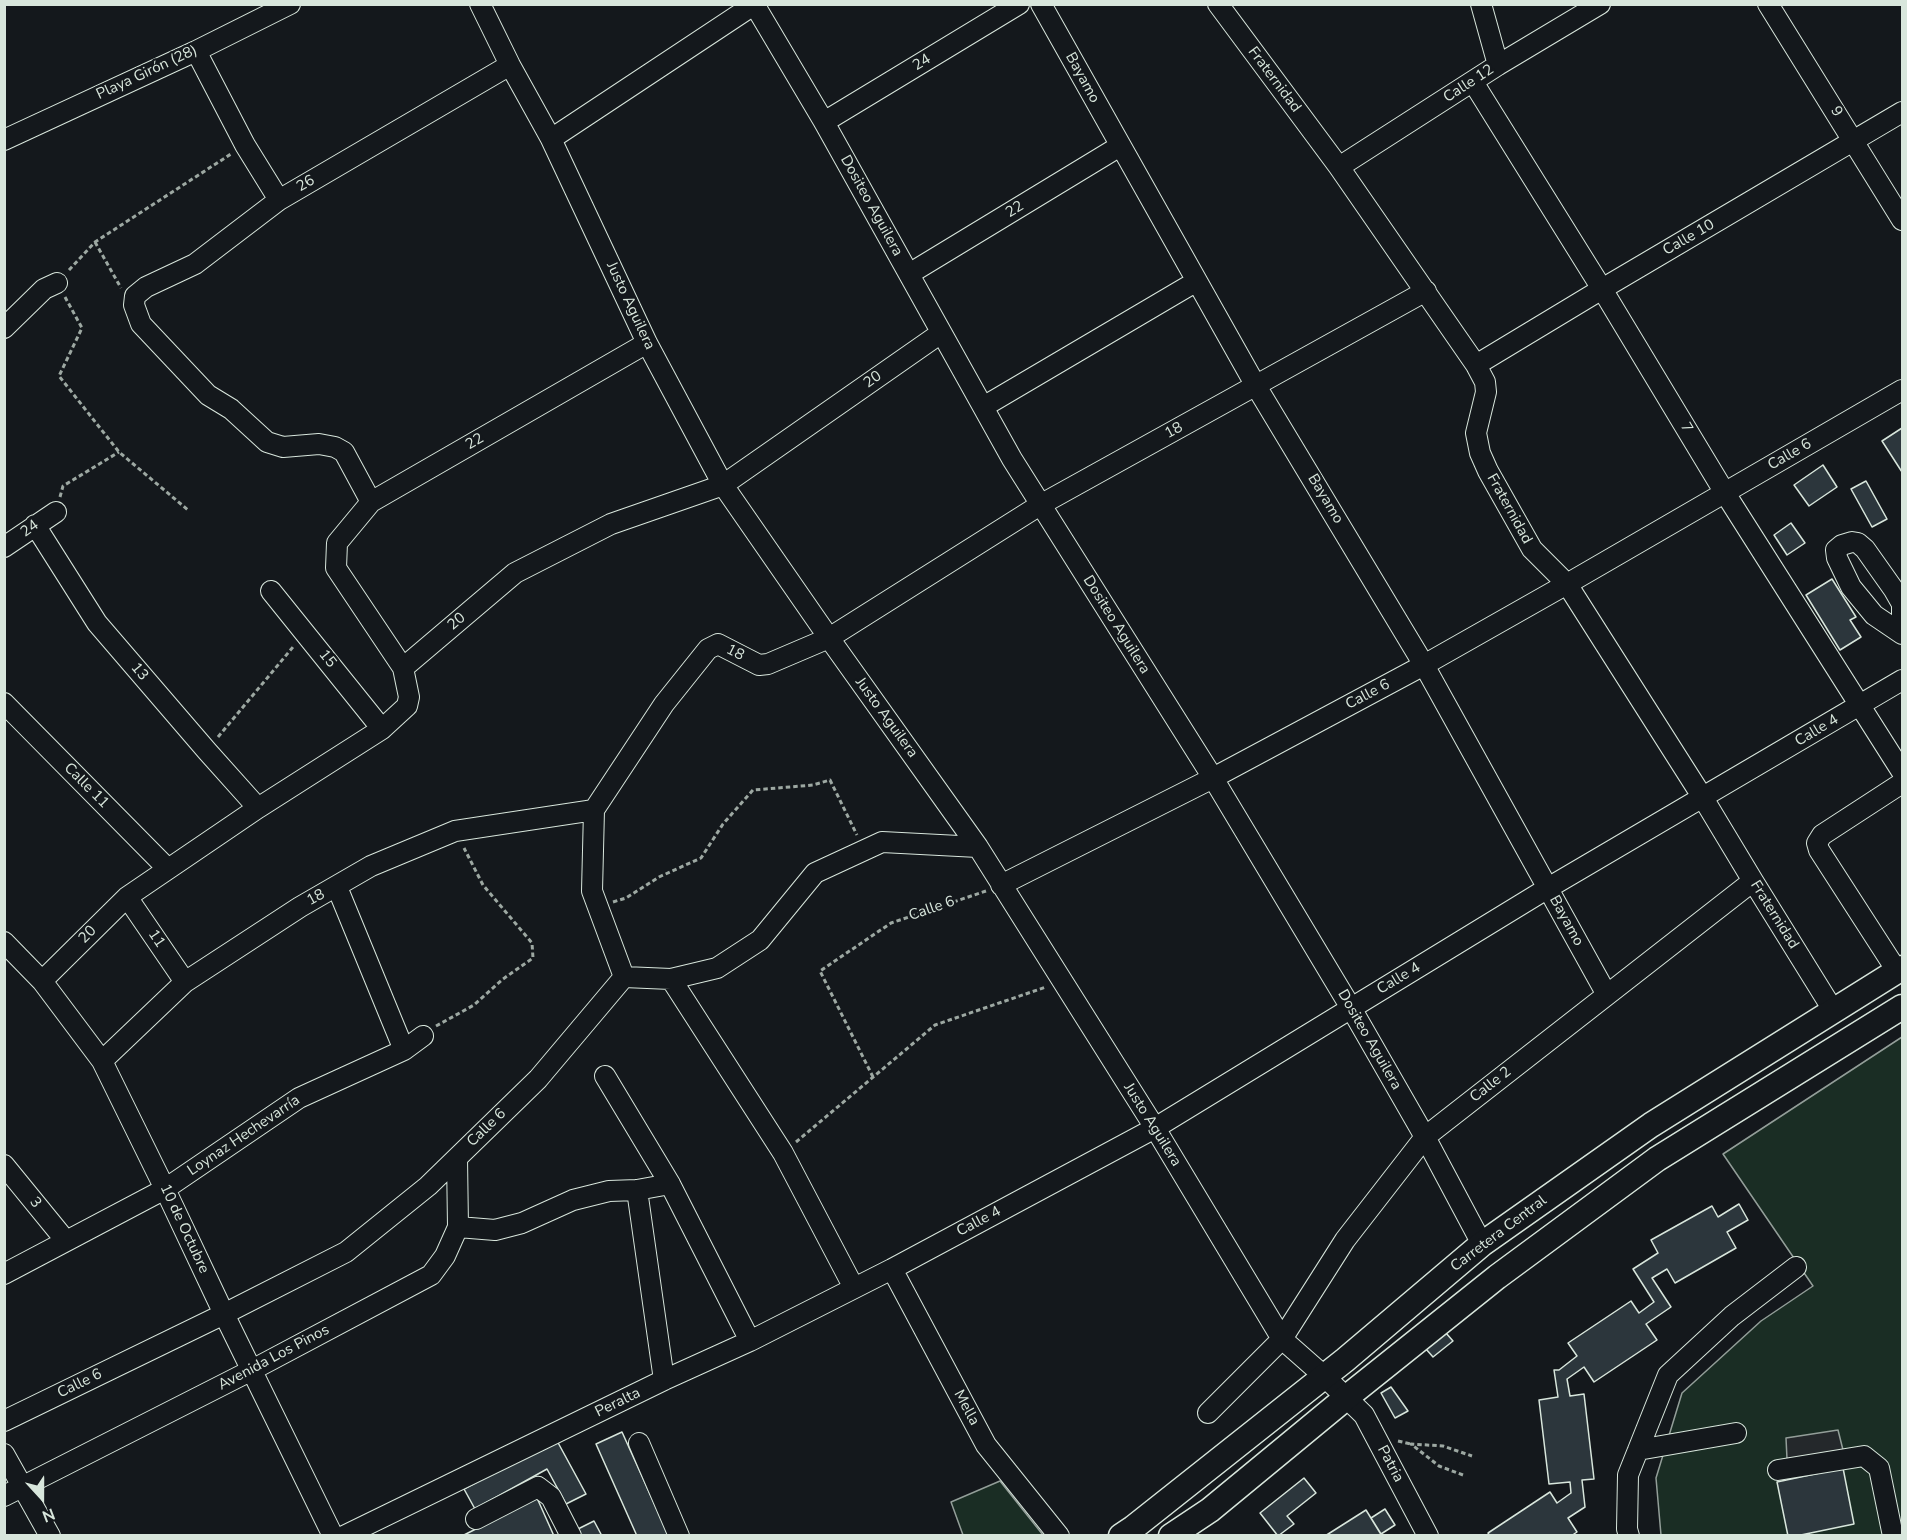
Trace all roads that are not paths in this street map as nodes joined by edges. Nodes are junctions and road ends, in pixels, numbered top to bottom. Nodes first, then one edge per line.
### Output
1 (290, 4) edge
2 (480, 4) edge
3 (1018, 4) edge
4 (1041, 4) edge
5 (1218, 4) edge
6 (1481, 4) edge
7 (1768, 4) edge
8 (754, 5) edge
9 (1592, 7) edge
10 (196, 51) junction
11 (510, 65) junction
12 (1498, 65) junction
13 (1473, 82) junction
14 (1902, 112) edge
15 (825, 122) junction
16 (551, 139) junction
17 (5, 140) edge
18 (1854, 141) junction
19 (1120, 146) junction
20 (1339, 167) junction
21 (279, 200) junction
22 (1902, 220) edge
23 (909, 274) junction
24 (1197, 281) junction
25 (57, 283) road end
26 (1602, 289) junction
27 (1426, 291) junction
28 (4, 328) edge
29 (941, 333) junction
30 (647, 343) junction
31 (1476, 365) junction
32 (1256, 386) junction
33 (1902, 390) edge
34 (983, 407) junction
35 (723, 485) junction
36 (1725, 493) junction
37 (371, 502) junction
38 (1040, 505) junction
39 (56, 512) road end
40 (35, 525) junction
41 (4, 548) edge
42 (1567, 584) junction
43 (271, 591) dead end
44 (1902, 618) edge
45 (1902, 634) edge
46 (829, 638) junction
47 (1424, 664) junction
48 (403, 668) junction
49 (1902, 680) edge
50 (4, 703) edge
51 (1860, 706) junction
52 (382, 729) junction
53 (1902, 772) edge
54 (1214, 778) junction
55 (1902, 783) edge
56 (1703, 798) junction
57 (258, 808) junction
58 (594, 810) junction
59 (978, 847) junction
60 (167, 868) junction
61 (1752, 881) junction
62 (1001, 885) junction
63 (337, 886) junction
64 (1548, 888) junction
65 (127, 897) junction
66 (4, 942) edge
67 (1900, 970) edge
68 (624, 977) junction
69 (671, 979) junction
70 (42, 981) junction
71 (185, 982) junction
72 (1607, 995) junction
73 (1902, 1007) edge
74 (1351, 1008) junction
75 (1833, 1010) junction
76 (423, 1036) road end
77 (404, 1050) junction
78 (102, 1061) junction
79 (605, 1076) dead end
80 (1155, 1128) junction
81 (1425, 1137) junction
82 (456, 1158) junction
83 (4, 1165) edge
84 (670, 1184) junction
85 (165, 1189) junction
86 (637, 1190) junction
87 (459, 1227) junction
88 (66, 1241) junction
89 (1482, 1244) junction
90 (1796, 1267) dead end
91 (892, 1269) junction
92 (4, 1274) edge
93 (854, 1288) junction
94 (224, 1314) junction
95 (1282, 1339) junction
96 (750, 1341) junction
97 (252, 1370) junction
98 (1324, 1376) junction
99 (664, 1380) junction
100 (1347, 1397) junction
101 (1208, 1413) dead end
102 (4, 1421) edge
103 (1736, 1433) dead end
104 (639, 1443) dead end
105 (1638, 1450) junction
106 (4, 1454) edge
107 (1778, 1470) dead end
108 (23, 1486) junction
109 (4, 1496) edge
110 (1210, 1510) junction
111 (476, 1519) dead end
112 (1127, 1533) edge
113 (50, 1536) edge
114 (333, 1536) edge
115 (344, 1536) edge
116 (571, 1536) edge
117 (679, 1536) edge
118 (1059, 1536) edge
119 (1171, 1536) edge
120 (1181, 1536) edge
121 (1428, 1536) edge
122 (1629, 1536) edge
123 (1893, 1536) edge

1 - 10 street, Playa Girón (28)
2 - 11 street, Justo Aguilera
3 - 15 street, 24
4 - 19 street, Bayamo
5 - 20 street, Fraternidad
6 - 12 street
7 - 18 street, 9
8 - 15 street, Dositeo Aguilera
8 - 16 street
9 - 12 street, Calle 12
10 - 17 street, Playa Girón (28)
10 - 21 street
11 - 16 street, Justo Aguilera
11 - 21 street, 26
12 - 13 street, Calle 12
13 - 20 street, Calle 12
13 - 26 street, 7
14 - 18 street, Calle 10
15 - 23 street, Dositeo Aguilera
16 - 30 street, Justo Aguilera
18 - 22 street, 9
18 - 26 street, Calle 10
19 - 23 street, 22
19 - 24 street, Bayamo
20 - 27 street, Fraternidad
21 - 37 street, 26
23 - 29 street, Dositeo Aguilera
24 - 32 street, Bayamo
24 - 34 street
25 - 28 street
26 - 31 street, Calle 10
26 - 36 street, 7
27 - 31 street, Fraternidad
27 - 32 street, 18
29 - 34 street, Dositeo Aguilera
29 - 35 street, 20
30 - 35 street, Justo Aguilera
30 - 37 street, 22
31 - 42 street, Fraternidad
32 - 38 street, 18
32 - 47 street, Bayamo
33 - 36 street, Calle 6
34 - 38 street, Dositeo Aguilera
35 - 46 street, Justo Aguilera
35 - 48 street, 20
36 - 42 street, Calle 6
36 - 51 street, 7
37 - 48 street, 22
38 - 46 street, 18
38 - 54 street, Dositeo Aguilera
39 - 40 street, 24
40 - 41 street, 24
40 - 57 street, 13
42 - 47 street, Calle 6
42 - 56 street, Fraternidad
43 - 52 street, 15
44 - 45 street
46 - 58 street, 18
46 - 59 street, Justo Aguilera
47 - 54 street, Calle 6
47 - 64 street, Bayamo
48 - 52 street, 20
49 - 51 street, Calle 4
50 - 60 street, Calle 11
51 - 53 street, 7
51 - 56 street, Calle 4
52 - 57 street, 20
54 - 62 street, Calle 6
54 - 74 street, Dositeo Aguilera
55 - 67 street
56 - 61 street, Fraternidad
56 - 64 street, Calle 4
57 - 60 street, 20
58 - 63 street, 18
58 - 68 street
59 - 62 street, Justo Aguilera
59 - 69 street
60 - 65 street, 20
61 - 72 street, Calle 2
61 - 75 street, Fraternidad
62 - 80 street, Justo Aguilera
63 - 71 street, 18
63 - 77 street
64 - 72 street, Bayamo
64 - 74 street, Calle 4
65 - 70 street, 20
65 - 71 street, 11
66 - 70 street, 10 de Octubre
67 - 75 main road, Carretera Central
68 - 69 street
68 - 82 street, Calle 6
69 - 93 street
70 - 78 street, 10 de Octubre
71 - 78 street, 18
72 - 81 street, Calle 2
73 - 100 main road
74 - 80 street, Calle 4
74 - 81 street, Dositeo Aguilera
75 - 89 main road, Carretera Central
76 - 77 street, Loynaz Hechevarría
77 - 85 street, Loynaz Hechevarría
78 - 85 street, 10 de Octubre
79 - 84 street
80 - 91 street, Calle 4
80 - 95 street, Justo Aguilera
81 - 89 street, Dositeo Aguilera
81 - 95 street, Calle 2
82 - 87 street, Avenida Los Pinos
82 - 94 street, Calle 6
83 - 88 street, 3
84 - 86 street
84 - 96 street
85 - 88 street, Loynaz Hechevarría
85 - 94 street, 10 de Octubre
86 - 87 street
86 - 99 street
87 - 97 street, Avenida Los Pinos
88 - 92 street, Loynaz Hechevarría
89 - 98 main road, Carretera Central
90 - 105 street
91 - 93 street, Peralta
91 - 118 street, Mella
93 - 96 street, Peralta
94 - 97 street, 10 de Octubre
94 - 102 street, Calle 6
95 - 98 street, Justo Aguilera
95 - 101 street, Calle 2
96 - 99 street, Peralta
97 - 108 street, Avenida Los Pinos
97 - 114 street, 10 de Octubre
98 - 100 street, Justo Aguilera
98 - 112 main road, Carretera Central
99 - 115 street, Peralta
100 - 110 main road
100 - 121 street, Patria
103 - 105 street
104 - 117 street
105 - 122 street
106 - 108 street
107 - 123 street
108 - 109 street, Avenida Los Pinos
108 - 113 street
110 - 119 main road
110 - 120 main road
111 - 116 street

